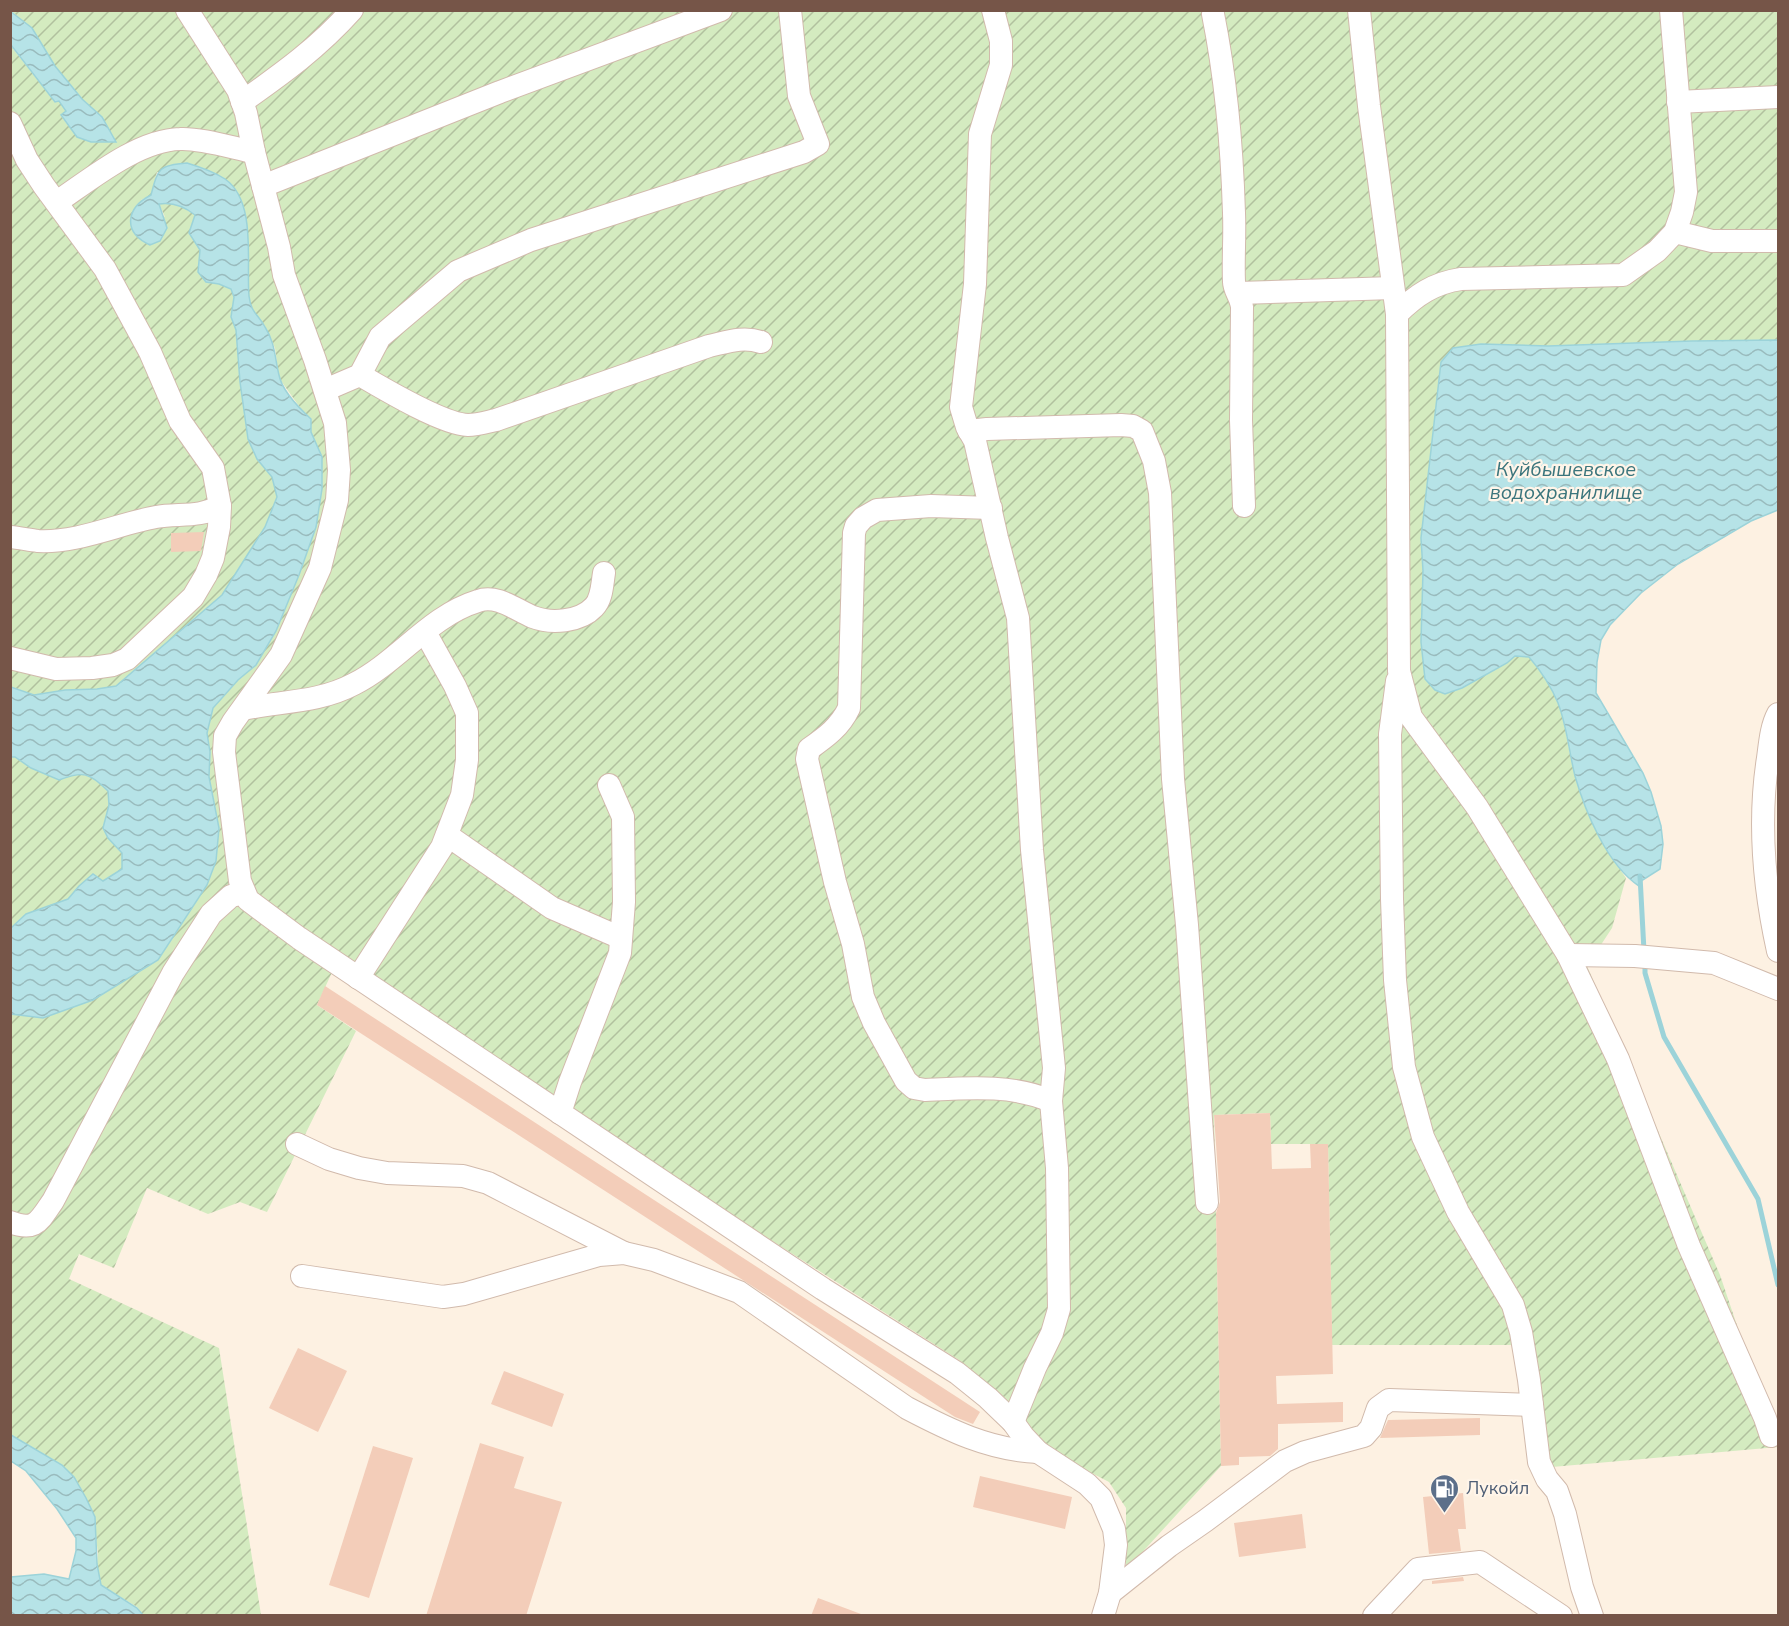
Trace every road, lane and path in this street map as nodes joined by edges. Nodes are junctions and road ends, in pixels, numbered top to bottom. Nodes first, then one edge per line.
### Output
1 (187, 10) edge
2 (352, 10) edge
3 (721, 10) edge
4 (790, 10) edge
5 (993, 10) edge
6 (1359, 10) edge
7 (1671, 10) edge
8 (1213, 14) dead end
9 (1779, 97) edge
10 (242, 102) junction
11 (1678, 102) junction
12 (10, 123) edge
13 (254, 152) junction
14 (263, 186) junction
15 (57, 202) junction
16 (1675, 232) junction
17 (1779, 241) edge
18 (1393, 288) junction
19 (1238, 293) junction
20 (1397, 314) junction
21 (761, 342) dead end
22 (360, 375) junction
23 (325, 390) junction
24 (969, 431) junction
25 (219, 506) junction
26 (1244, 506) dead end
27 (991, 508) junction
28 (10, 537) edge
29 (604, 573) dead end
30 (424, 632) junction
31 (10, 658) edge
32 (1399, 671) junction
33 (243, 709) junction
34 (1779, 714) edge
35 (609, 785) dead end
36 (447, 835) junction
37 (244, 893) junction
38 (621, 938) junction
39 (1779, 951) edge
40 (1568, 955) junction
41 (358, 978) junction
42 (1779, 989) edge
43 (1051, 1101) junction
44 (560, 1113) junction
45 (297, 1144) dead end
46 (1207, 1203) dead end
47 (10, 1222) edge
48 (624, 1253) junction
49 (302, 1276) dead end
50 (1533, 1406) junction
51 (1013, 1422) junction
52 (1770, 1436) dead end
53 (1038, 1452) junction
54 (1110, 1593) junction
55 (1103, 1616) edge
56 (1374, 1616) edge
57 (1561, 1616) edge
58 (1592, 1616) edge

1 - 10 street
2 - 10 street
3 - 14 street
4 - 22 street
5 - 24 street
6 - 18 street
7 - 11 street
8 - 19 street
9 - 11 street
10 - 13 street
11 - 16 street
12 - 15 street
13 - 14 street
13 - 15 street
14 - 23 street
15 - 25 street
16 - 17 street
16 - 20 street
18 - 19 street
18 - 20 street
19 - 26 street
20 - 32 street
21 - 22 street
22 - 23 street
23 - 33 street
24 - 27 street
24 - 46 street
25 - 28 street
25 - 31 street
27 - 43 street
27 - 43 street
29 - 30 street
30 - 33 street
30 - 36 street
32 - 40 street
32 - 50 street
33 - 37 street
34 - 39 street
35 - 38 street
36 - 38 street
36 - 41 street
37 - 41 street
37 - 47 street
38 - 44 street
40 - 42 street
40 - 52 street
41 - 44 street
43 - 51 street
44 - 51 street
45 - 48 street
48 - 49 street
48 - 53 street
50 - 54 street
50 - 58 street
51 - 53 street
53 - 54 street
54 - 55 street
56 - 57 street

